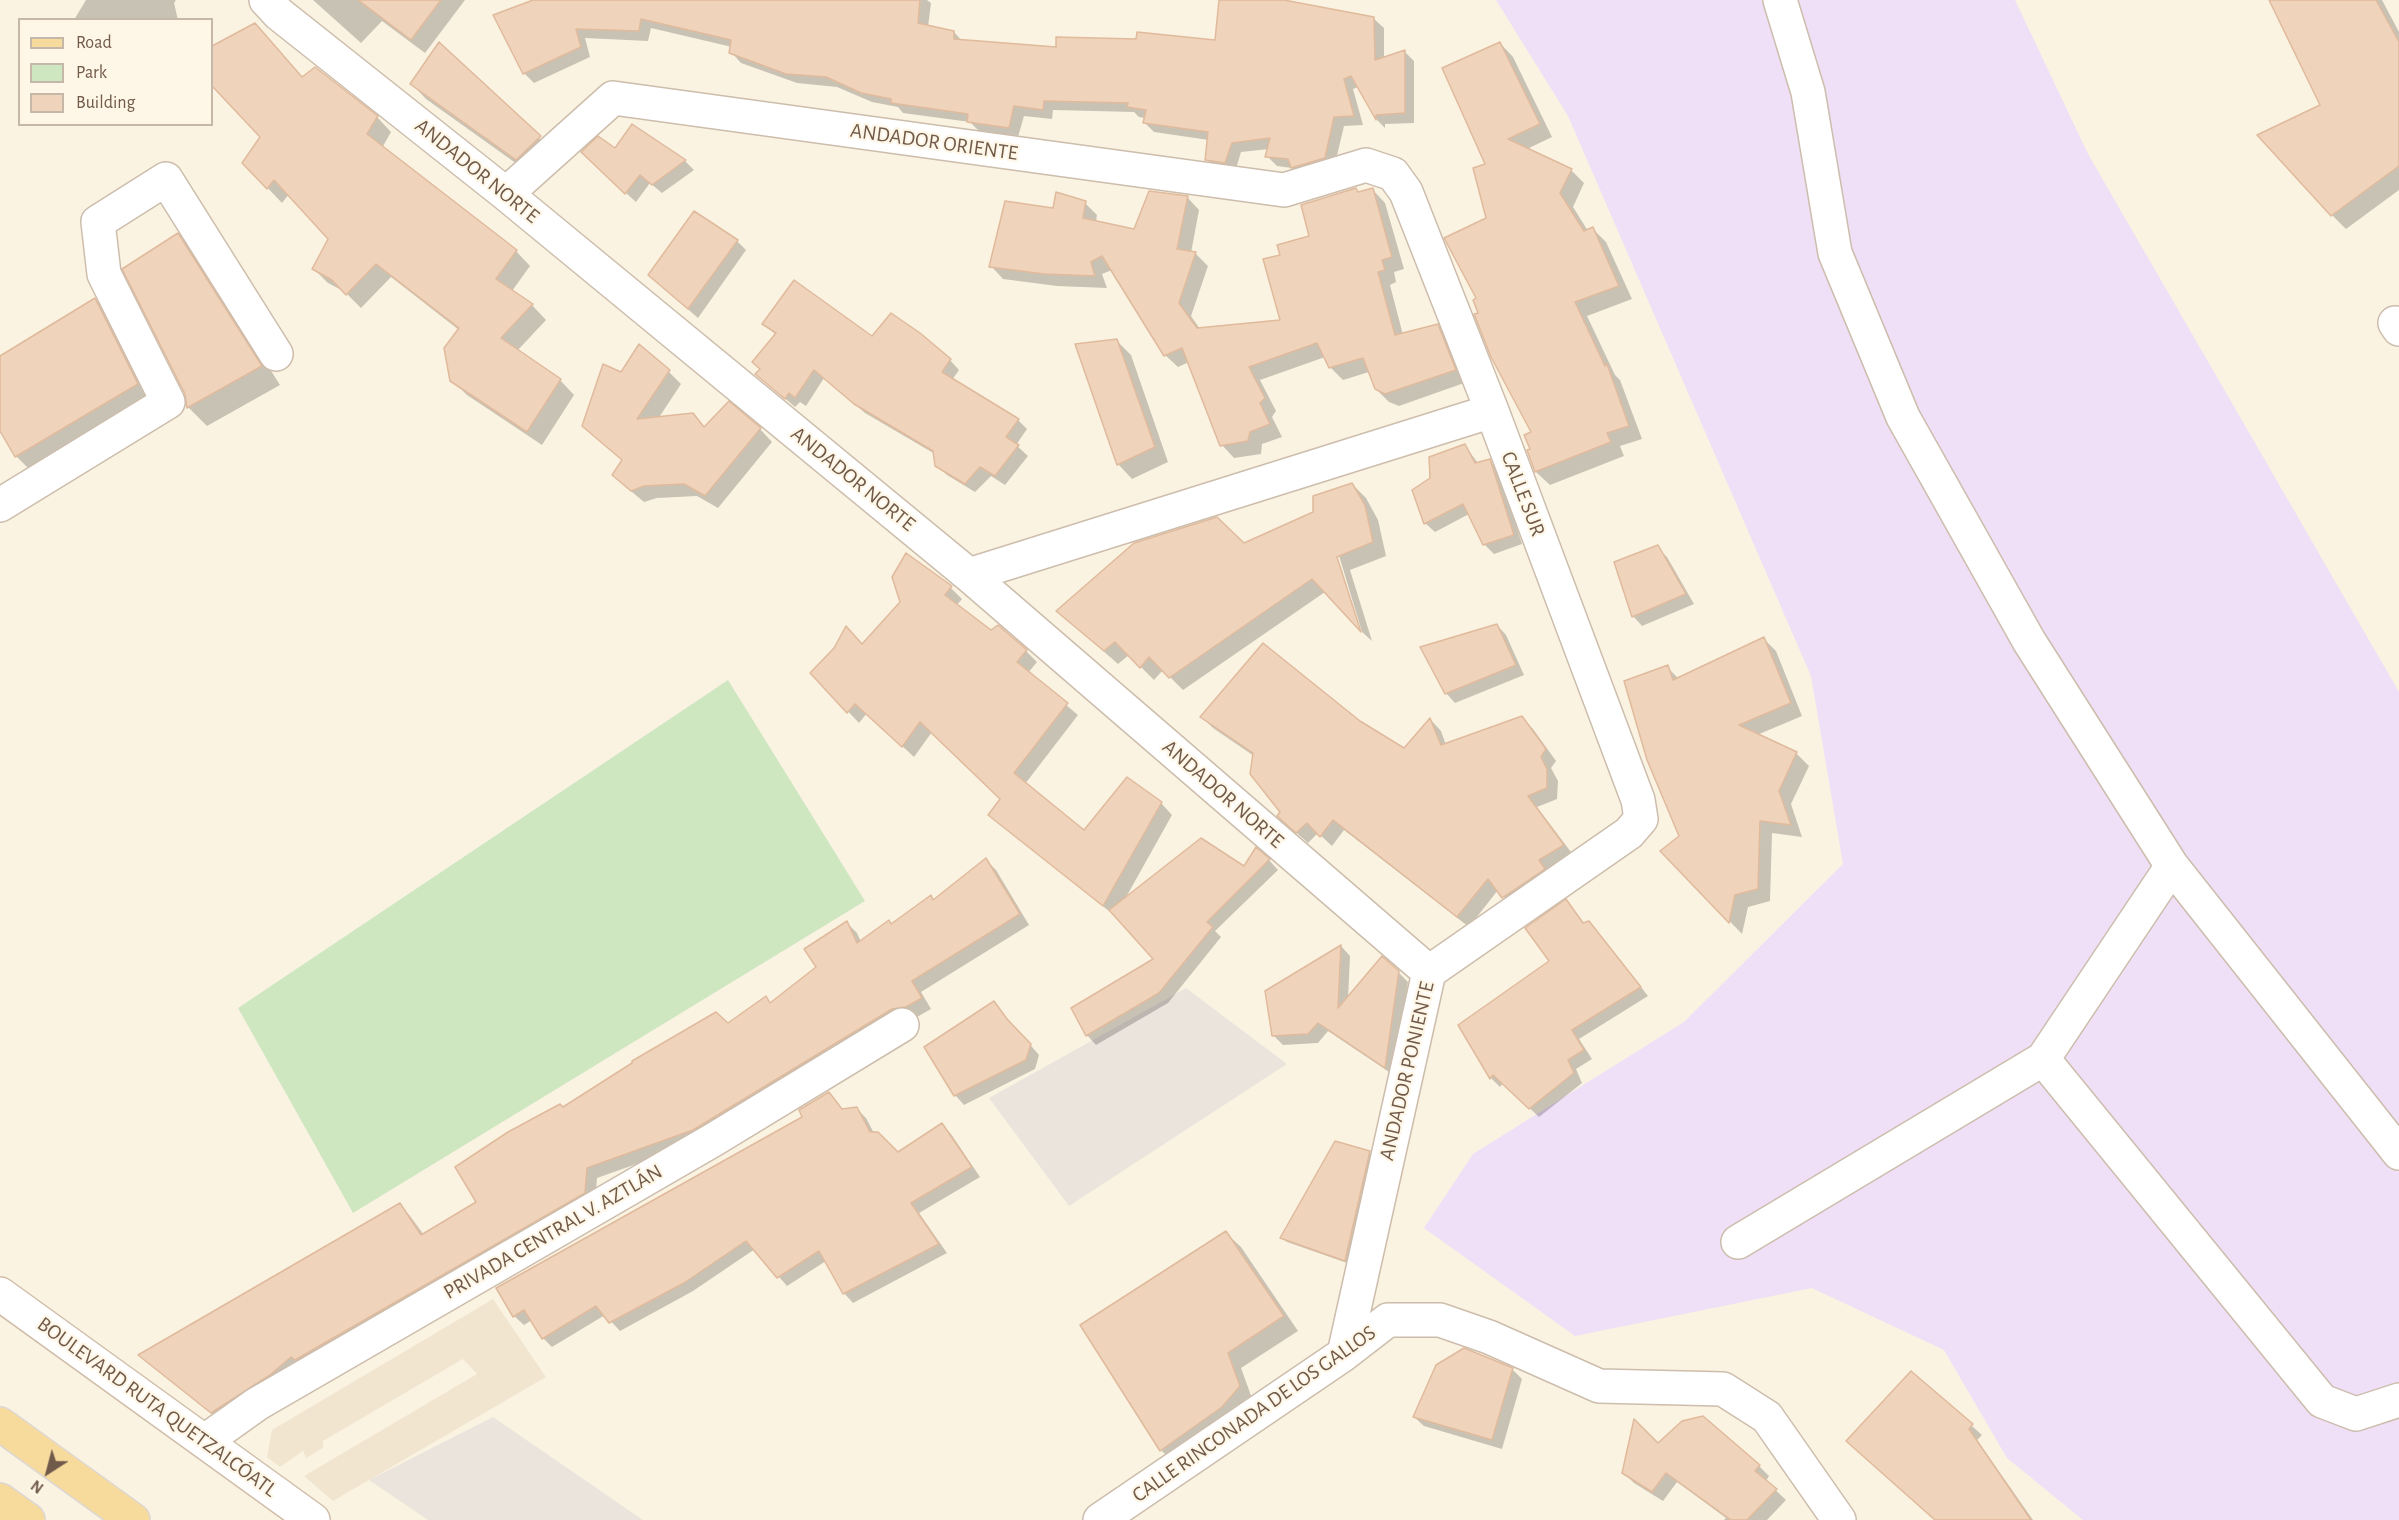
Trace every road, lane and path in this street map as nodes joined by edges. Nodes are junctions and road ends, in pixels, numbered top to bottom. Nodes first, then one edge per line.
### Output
1 (266, 0) edge
2 (1780, 0) edge
3 (1393, 174) joint
4 (506, 194) junction
5 (276, 354) dead end
6 (1492, 411) junction
7 (0, 505) edge
8 (969, 575) junction
9 (1641, 819) joint
10 (2172, 866) junction
11 (1429, 972) junction
12 (902, 1025) dead end
13 (2043, 1059) junction
14 (2399, 1154) edge
15 (1737, 1242) dead end
16 (0, 1294) edge
17 (1344, 1354) junction
18 (2399, 1400) edge
19 (0, 1424) edge
20 (205, 1441) junction
21 (0, 1500) edge
22 (28, 1520) edge
23 (133, 1520) edge
24 (314, 1520) edge
25 (1100, 1520) edge
26 (1839, 1520) edge

1 - 4 street, ANDADOR NORTE
2 - 10 street
3 - 4 street, ANDADOR ORIENTE
3 - 6 street, CALLE SUR
4 - 8 street, ANDADOR NORTE
5 - 7 street
6 - 8 street
6 - 9 street, CALLE SUR
8 - 11 street, ANDADOR NORTE
9 - 11 street, ANDADOR PONIENTE
10 - 13 street
10 - 14 street
11 - 17 street, ANDADOR PONIENTE
12 - 20 street, PRIVADA CENTRAL V. AZTLÁN
13 - 15 street
13 - 18 street
16 - 20 street, BOULEVARD RUTA QUETZALCÓATL
17 - 25 street, CALLE RINCONADA DE LOS GALLOS
17 - 26 street, CALLE RINCONADA DE LOS GALLOS
19 - 23 main road
20 - 24 street, BOULEVARD RUTA QUETZALCÓATL
21 - 22 main road

